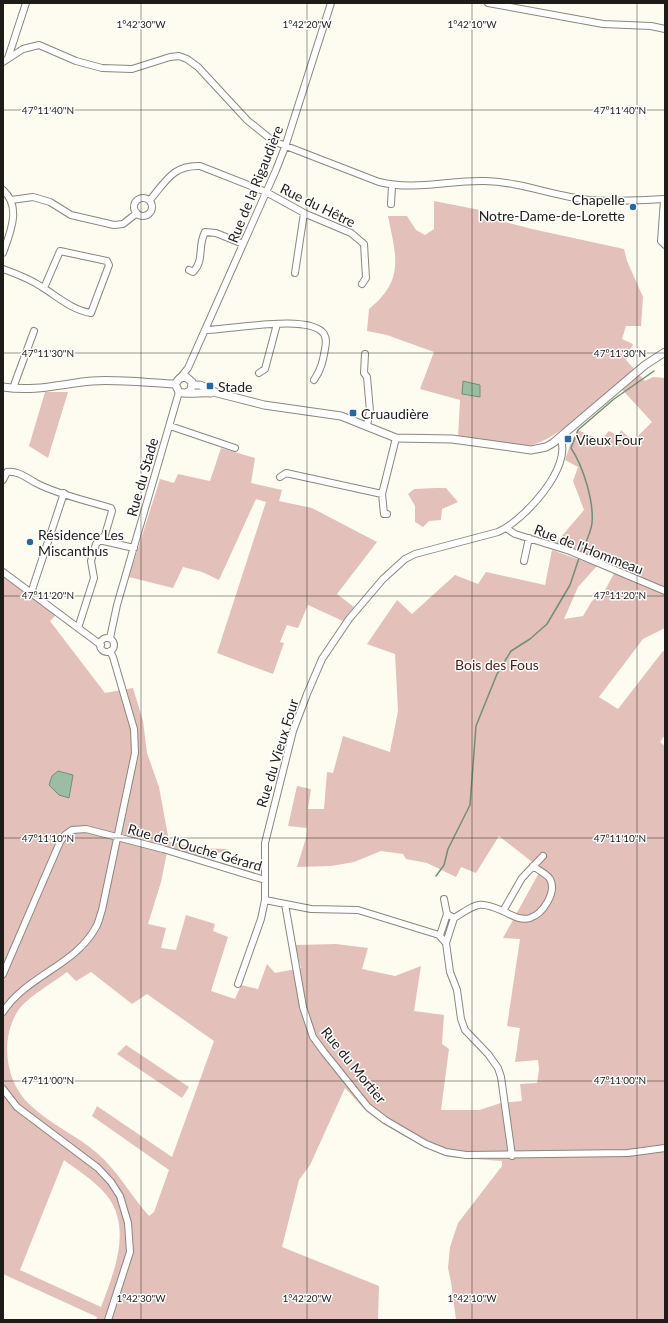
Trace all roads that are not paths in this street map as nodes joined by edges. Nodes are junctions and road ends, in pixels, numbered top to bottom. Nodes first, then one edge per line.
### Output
1 (26, 3) edge
2 (331, 3) edge
3 (488, 3) edge
4 (665, 29) edge
5 (6, 60) edge
6 (286, 147) junction
7 (392, 186) junction
8 (3, 190) edge
9 (266, 192) junction
10 (11, 200) junction
11 (150, 200) junction
12 (664, 200) edge
13 (391, 204) dead end
14 (137, 213) junction
15 (304, 213) junction
16 (243, 244) junction
17 (665, 245) edge
18 (3, 253) edge
19 (3, 269) edge
20 (189, 270) dead end
21 (295, 273) dead end
22 (362, 284) dead end
23 (44, 288) junction
24 (277, 324) junction
25 (34, 330) dead end
26 (205, 330) junction
27 (665, 352) edge
28 (365, 354) dead end
29 (188, 368) junction
30 (259, 373) dead end
31 (180, 378) junction
32 (314, 380) dead end
33 (190, 382) junction
34 (175, 384) junction
35 (3, 387) edge
36 (12, 388) junction
37 (183, 393) junction
38 (217, 393) junction
39 (367, 425) junction
40 (170, 426) junction
41 (560, 437) junction
42 (396, 438) junction
43 (235, 448) dead end
44 (280, 477) dead end
45 (3, 480) edge
46 (64, 493) junction
47 (382, 494) junction
48 (387, 514) dead end
49 (506, 528) junction
50 (529, 538) junction
51 (99, 540) junction
52 (134, 548) junction
53 (524, 561) dead end
54 (3, 572) edge
55 (665, 591) edge
56 (31, 593) junction
57 (78, 628) junction
58 (110, 638) junction
59 (101, 645) junction
60 (110, 651) junction
61 (118, 837) junction
62 (542, 856) dead end
63 (533, 866) junction
64 (265, 880) junction
65 (444, 899) dead end
66 (265, 900) junction
67 (285, 904) junction
68 (503, 911) junction
69 (447, 914) junction
70 (454, 918) junction
71 (440, 935) junction
72 (446, 943) junction
73 (3, 974) edge
74 (238, 984) dead end
75 (3, 1012) edge
76 (3, 1089) edge
77 (665, 1148) edge
78 (512, 1156) junction
79 (108, 1320) edge

1 - 5 street
2 - 6 street, Rue de la Rigaudière
3 - 4 street
5 - 6 street
6 - 7 street
6 - 9 street, Rue de la Rigaudière
7 - 12 street
7 - 13 street
8 - 10 street
9 - 11 street, Rue du Hêtre
9 - 15 street, Rue du Hêtre
9 - 16 street, Rue de la Rigaudière
10 - 14 street
10 - 18 street
11 - 14 street
11 - 14 street
12 - 17 street
15 - 21 street
15 - 22 street, Rue du Hêtre
16 - 20 street
16 - 26 street, Rue de la Rigaudière
19 - 23 street
23 - 23 street
24 - 26 street
24 - 30 street
24 - 32 street
25 - 36 street
26 - 29 street, Rue de la Rigaudière
27 - 41 main road
28 - 39 street
29 - 31 street, Rue de la Rigaudière
29 - 33 street, Rue de la Rigaudière
31 - 33 main road
31 - 34 main road
33 - 37 main road
33 - 38 main road
34 - 36 main road
34 - 37 main road
35 - 36 main road
37 - 38 main road
37 - 40 street, Rue du Stade
38 - 39 main road
39 - 42 main road
40 - 43 street
40 - 52 street, Rue du Stade
41 - 42 main road
41 - 49 street, Rue du Vieux Four
42 - 47 street
44 - 47 street
45 - 46 street
46 - 51 street
46 - 56 street
47 - 48 street
49 - 50 street, Rue de l'Hommeau
49 - 64 street, Rue du Vieux Four
50 - 53 street
50 - 55 street, Rue de l'Hommeau
51 - 52 street
51 - 57 street
52 - 58 street, Rue du Stade
54 - 56 street
56 - 57 street
57 - 59 street
58 - 59 street
58 - 60 street
59 - 60 street
60 - 61 street
61 - 64 street, Rue de l'Ouche Gérard
61 - 73 street, Rue de l'Ouche Gérard
61 - 75 street
62 - 63 street
63 - 68 street
63 - 68 street
64 - 66 street, Rue du Vieux Four
65 - 69 street
66 - 67 street
66 - 74 street, Rue du Vieux Four
67 - 71 street
67 - 78 street, Rue du Mortier
68 - 70 street
69 - 70 street
69 - 71 street
70 - 72 street
71 - 72 street
72 - 78 street
76 - 79 street
77 - 78 street, Rue du Mortier

